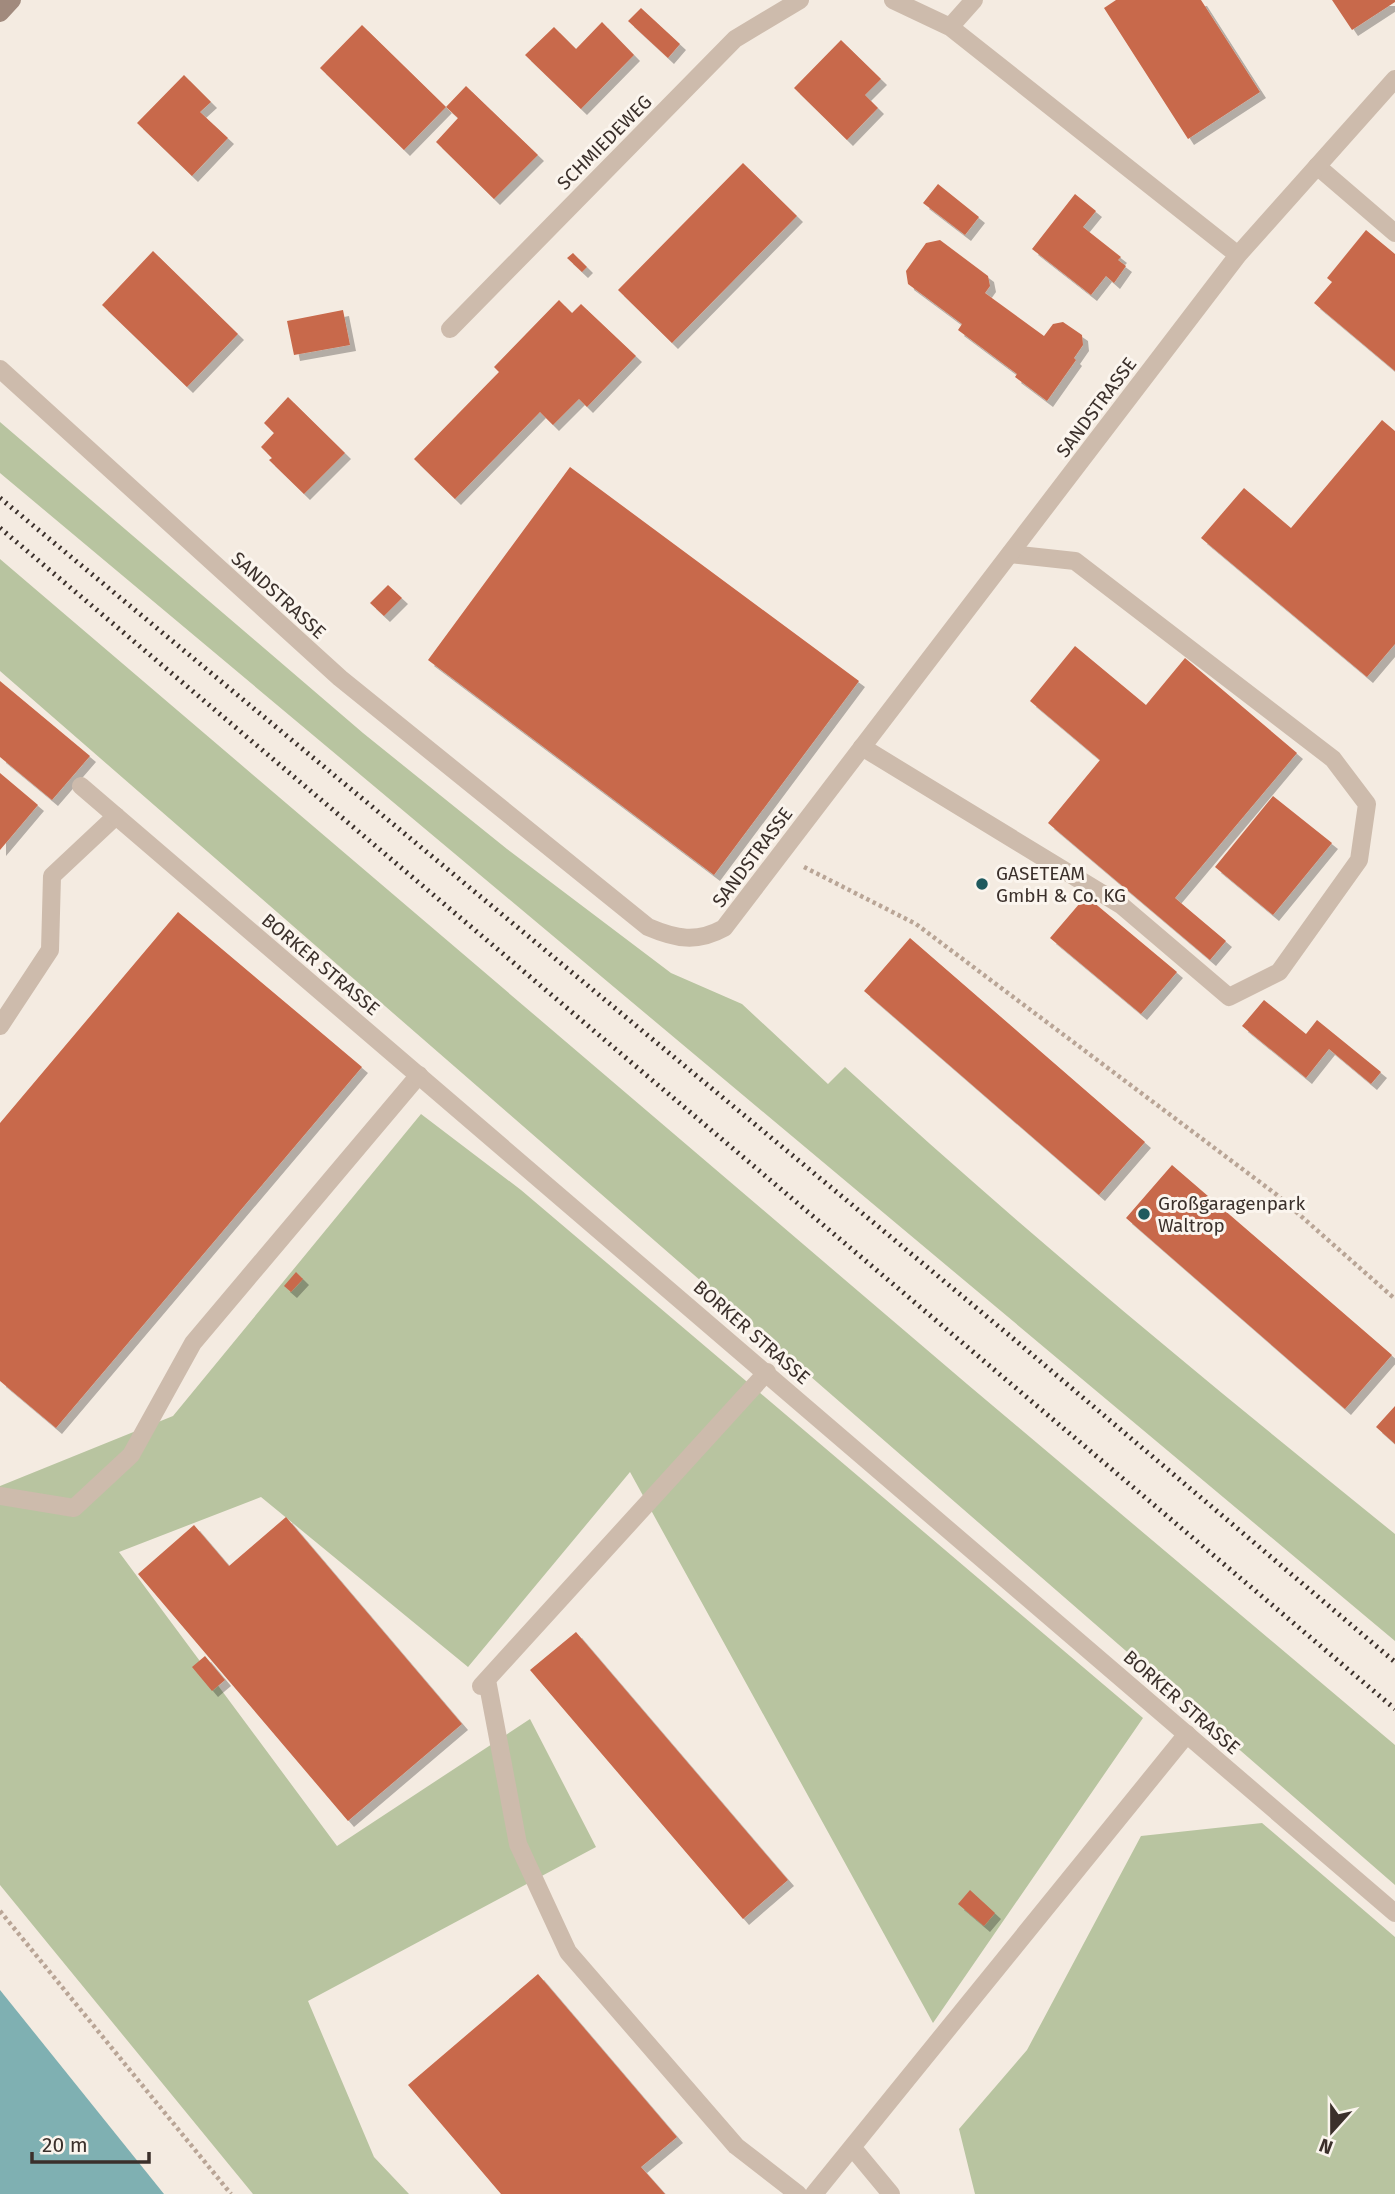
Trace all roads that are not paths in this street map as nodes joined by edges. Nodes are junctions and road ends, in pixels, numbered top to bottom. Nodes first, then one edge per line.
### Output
1 (12, 0) edge
2 (800, 0) edge
3 (893, 0) edge
4 (974, 0) edge
5 (0, 13) edge
6 (950, 27) junction
7 (1395, 79) edge
8 (1317, 166) junction
9 (1395, 233) edge
10 (1238, 256) junction
11 (450, 329) dead end
12 (0, 369) edge
13 (1010, 554) junction
14 (862, 747) junction
15 (81, 786) dead end
16 (116, 817) junction
17 (0, 1026) edge
18 (418, 1075) junction
19 (767, 1372) junction
20 (0, 1496) edge
21 (1187, 1734) junction
22 (1395, 1913) edge
23 (852, 2147) junction
24 (798, 2194) edge
25 (814, 2194) edge
26 (891, 2194) edge

1 - 5 main road
2 - 11 street, SCHMIEDEWEG
3 - 6 street
4 - 6 street
6 - 10 street
7 - 8 street, SANDSTRASSE
8 - 9 street
8 - 10 street, SANDSTRASSE
10 - 13 street, SANDSTRASSE
12 - 14 street, SANDSTRASSE
13 - 14 street, SANDSTRASSE
13 - 14 street
15 - 16 street, BORKER STRASSE
16 - 17 street
16 - 18 street, BORKER STRASSE
18 - 19 street, BORKER STRASSE
18 - 20 street
19 - 21 street, BORKER STRASSE
19 - 24 street
21 - 22 street, BORKER STRASSE
21 - 23 street
23 - 25 street
23 - 26 street

